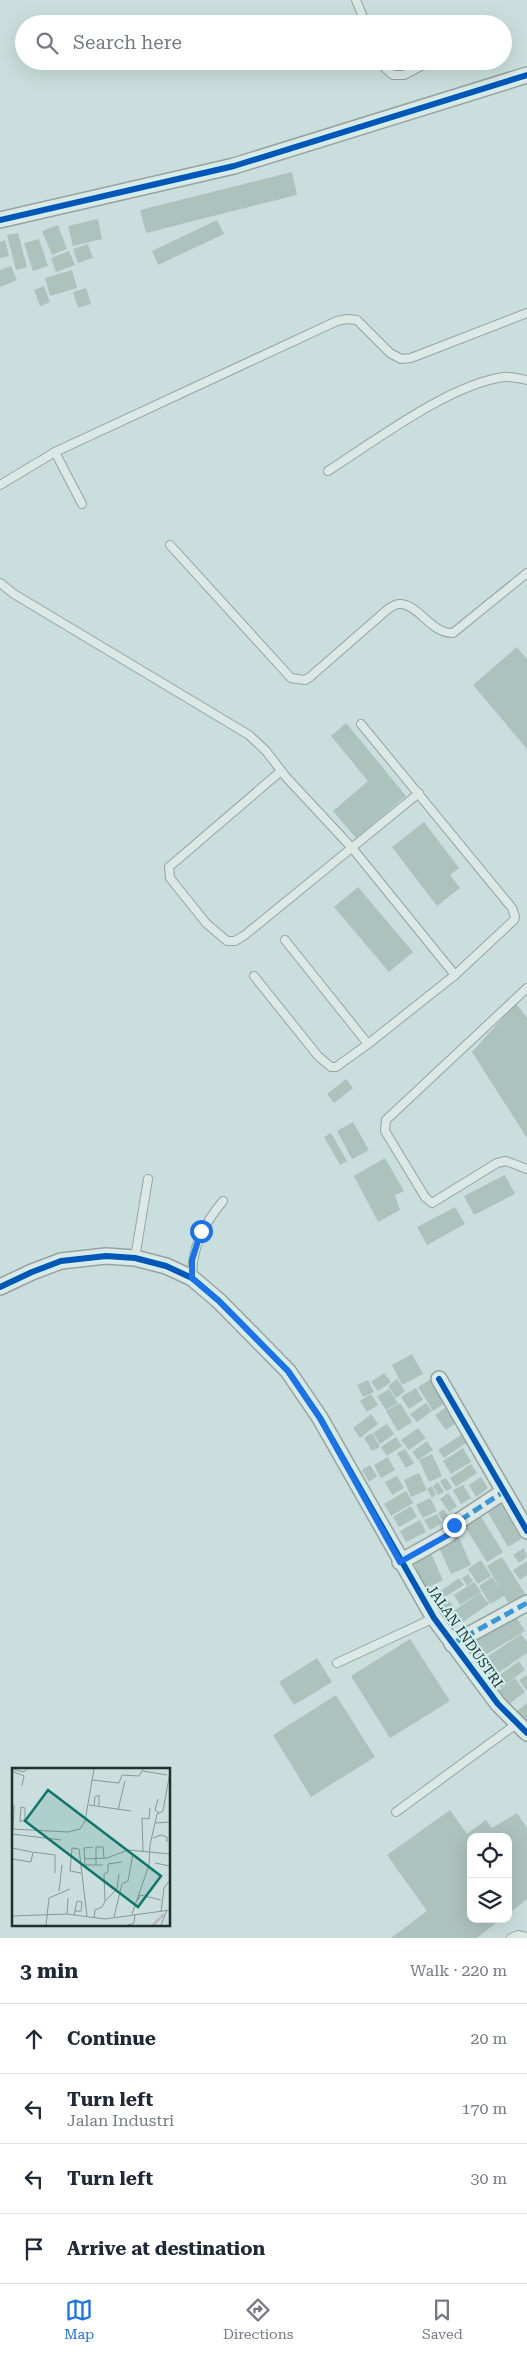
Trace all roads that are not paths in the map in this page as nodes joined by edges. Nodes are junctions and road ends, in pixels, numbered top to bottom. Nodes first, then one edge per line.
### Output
1 (356, 0) edge
2 (362, 15) edge
3 (387, 70) edge
4 (414, 70) edge
5 (527, 75) edge
6 (0, 220) edge
7 (527, 313) edge
8 (527, 380) edge
9 (55, 452) junction
10 (328, 471) dead end
11 (0, 485) edge
12 (82, 504) dead end
13 (170, 545) dead end
14 (527, 573) edge
15 (0, 583) edge
16 (361, 724) dead end
17 (281, 772) junction
18 (418, 793) junction
19 (353, 849) junction
20 (285, 940) dead end
21 (455, 975) junction
22 (254, 976) dead end
23 (527, 988) edge
24 (368, 1044) junction
25 (527, 1169) edge
26 (148, 1180) dead end
27 (223, 1201) dead end
28 (135, 1258) junction
29 (192, 1278) junction
30 (0, 1287) edge
31 (438, 1379) dead end
32 (502, 1492) junction
33 (527, 1531) edge
34 (400, 1562) junction
35 (527, 1603) edge
36 (434, 1618) junction
37 (452, 1644) junction
38 (337, 1663) dead end
39 (523, 1727) edge
40 (396, 1812) dead end
41 (527, 1937) edge
42 (511, 1938) edge

1 - 2 lane
3 - 4 lane
5 - 6 street
7 - 9 lane
8 - 10 lane
9 - 11 lane
9 - 12 lane
13 - 14 lane
15 - 17 lane
16 - 18 lane
17 - 19 lane
17 - 19 lane
18 - 19 lane
18 - 21 lane
19 - 21 lane
20 - 24 lane
21 - 24 lane
22 - 24 lane
23 - 25 lane
26 - 28 lane
27 - 29 lane
28 - 29 street, JALAN INDUSTRI
28 - 30 street, JALAN INDUSTRI
29 - 34 street, JALAN INDUSTRI
31 - 32 street
32 - 33 street
32 - 34 street
34 - 36 street, JALAN INDUSTRI
35 - 37 street
36 - 37 street, JALAN INDUSTRI
36 - 38 lane
37 - 39 street, JALAN INDUSTRI
39 - 40 lane
41 - 42 lane

